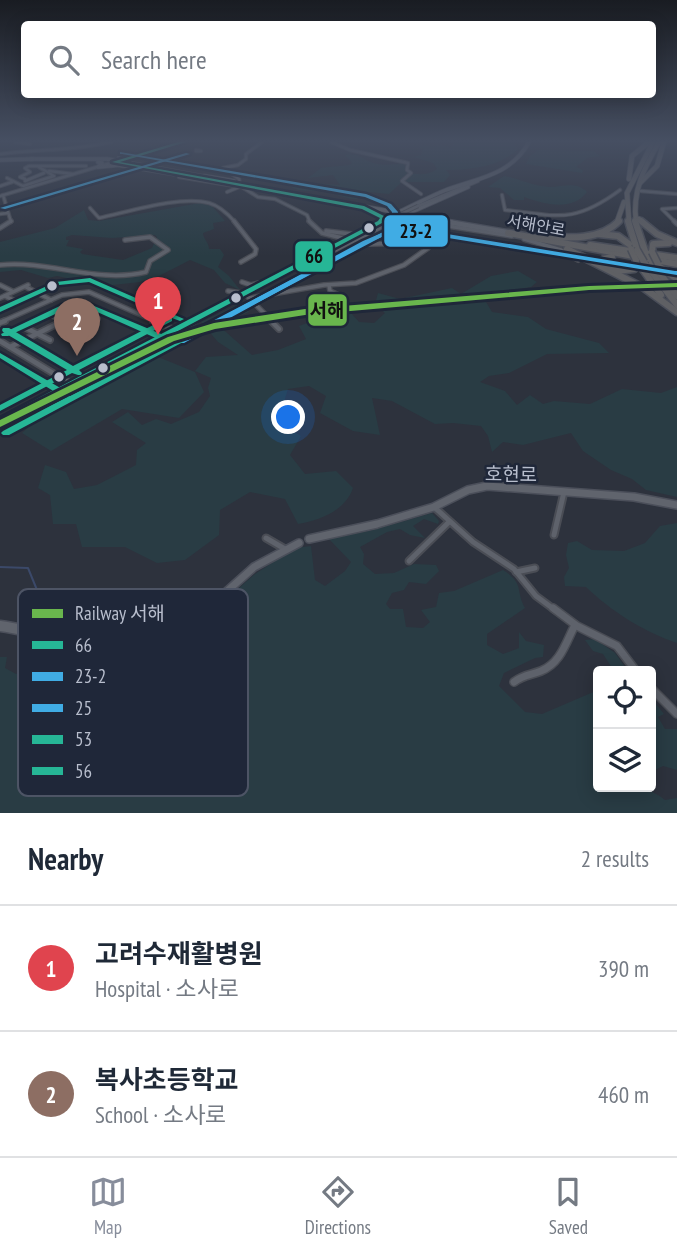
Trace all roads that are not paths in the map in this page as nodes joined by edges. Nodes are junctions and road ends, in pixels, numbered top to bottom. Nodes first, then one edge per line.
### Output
1 (9, 180) edge
2 (26, 180) edge
3 (43, 180) edge
4 (52, 180) edge
5 (205, 180) edge
6 (215, 180) edge
7 (239, 180) edge
8 (403, 180) edge
9 (643, 180) edge
10 (646, 180) edge
11 (478, 181) junction
12 (629, 182) edge
13 (12, 183) junction
14 (232, 183) junction
15 (32, 184) junction
16 (248, 185) junction
17 (0, 186) edge
18 (240, 187) junction
19 (639, 188) junction
20 (620, 190) dead end
21 (1, 194) edge
22 (421, 194) dead end
23 (677, 194) edge
24 (502, 195) dead end
25 (624, 202) junction
26 (431, 204) junction
27 (634, 204) junction
28 (90, 208) dead end
29 (364, 208) junction
30 (408, 208) junction
31 (677, 208) edge
32 (380, 209) junction
33 (622, 212) junction
34 (8, 213) junction
35 (390, 213) junction
36 (0, 214) edge
37 (400, 215) junction
38 (639, 219) junction
39 (442, 221) junction
40 (384, 223) junction
41 (677, 224) edge
42 (450, 225) junction
43 (0, 228) edge
44 (315, 229) junction
45 (508, 233) junction
46 (351, 234) dead end
47 (534, 238) junction
48 (346, 239) junction
49 (125, 240) dead end
50 (677, 244) edge
51 (630, 248) junction
52 (649, 251) junction
53 (579, 260) dead end
54 (636, 260) junction
55 (677, 260) edge
56 (241, 262) dead end
57 (656, 264) junction
58 (0, 265) edge
59 (302, 265) junction
60 (677, 279) edge
61 (270, 280) junction
62 (242, 282) dead end
63 (0, 285) edge
64 (329, 285) junction
65 (677, 290) edge
66 (228, 291) dead end
67 (13, 292) junction
68 (243, 293) junction
69 (3, 296) edge
70 (677, 296) edge
71 (343, 297) dead end
72 (250, 298) junction
73 (51, 300) junction
74 (17, 302) dead end
75 (72, 305) dead end
76 (677, 309) edge
77 (82, 311) junction
78 (51, 315) dead end
79 (98, 319) dead end
80 (62, 321) junction
81 (1, 322) edge
82 (26, 328) dead end
83 (74, 328) dead end
84 (279, 329) dead end
85 (175, 330) junction
86 (37, 334) junction
87 (50, 340) dead end
88 (0, 341) edge
89 (10, 347) junction
90 (72, 384) junction
91 (0, 422) edge
92 (564, 492) junction
93 (677, 505) edge
94 (434, 507) junction
95 (449, 522) junction
96 (554, 535) dead end
97 (266, 538) dead end
98 (309, 539) dead end
99 (299, 543) dead end
100 (285, 549) junction
101 (409, 561) dead end
102 (535, 568) dead end
103 (516, 572) junction
104 (227, 589) edge
105 (575, 625) junction
106 (0, 626) edge
107 (18, 628) edge
108 (632, 666) edge
109 (514, 682) dead end
110 (656, 693) edge
111 (677, 714) edge

1 - 13 street
2 - 15 street
3 - 15 street
4 - 21 street
5 - 14 street
6 - 14 main road, 서해안로
7 - 18 street
8 - 22 street
9 - 19 highway
10 - 19 highway
11 - 26 main road
11 - 30 main road
11 - 37 street, bridge
12 - 25 highway
13 - 15 street
13 - 17 street
14 - 16 main road, 서해안로, bridge
14 - 18 street
14 - 18 street
16 - 29 main road, 서해안로
16 - 32 main road, 서해안로
18 - 44 street
19 - 23 street
19 - 27 highway
20 - 24 street
21 - 34 street
25 - 33 highway
25 - 51 highway
26 - 37 main road
26 - 39 main road
27 - 38 highway
27 - 52 highway
28 - 56 street
29 - 35 main road, 서해안로
29 - 40 street
30 - 32 main road
30 - 37 main road
31 - 41 street
32 - 35 main road, 서해안로
33 - 45 highway
33 - 51 highway
34 - 36 street
34 - 43 street
35 - 37 main road, 서해안로
37 - 39 main road, 서해안로
37 - 40 street
37 - 40 street
38 - 50 highway
38 - 52 highway
39 - 40 street
39 - 42 main road, 서해안로
40 - 48 street
40 - 59 street
42 - 45 main road, 서해안로
42 - 53 street
42 - 64 street
44 - 46 street
44 - 48 street
45 - 47 highway
47 - 51 highway
47 - 54 highway
47 - 55 main road, 서해안로
47 - 76 highway
48 - 59 street
49 - 58 street
50 - 52 highway
51 - 51 highway
51 - 54 highway, bridge
51 - 55 highway
52 - 57 highway, bridge
54 - 54 highway
54 - 55 highway
54 - 76 highway
57 - 60 highway
57 - 65 highway
57 - 70 highway
59 - 61 street
61 - 62 street
61 - 68 street
63 - 67 street
64 - 71 street
64 - 72 street
66 - 68 street
67 - 69 street
67 - 73 street
68 - 72 street
68 - 85 street
69 - 74 street
72 - 84 street
73 - 81 street
73 - 85 street
75 - 77 street
77 - 79 street
77 - 80 street
78 - 80 street
80 - 83 street
80 - 86 street
82 - 86 street
85 - 90 street
86 - 87 street
86 - 89 street
88 - 89 street
89 - 90 street
90 - 91 street
92 - 93 main road, 호현로
92 - 94 main road, 호현로
92 - 96 street
94 - 95 street
94 - 98 main road, 호현로
95 - 101 street
95 - 103 street
97 - 100 street
99 - 100 main road
100 - 104 main road
102 - 103 street
103 - 105 street
105 - 108 street
105 - 109 street
106 - 107 main road
110 - 111 street

